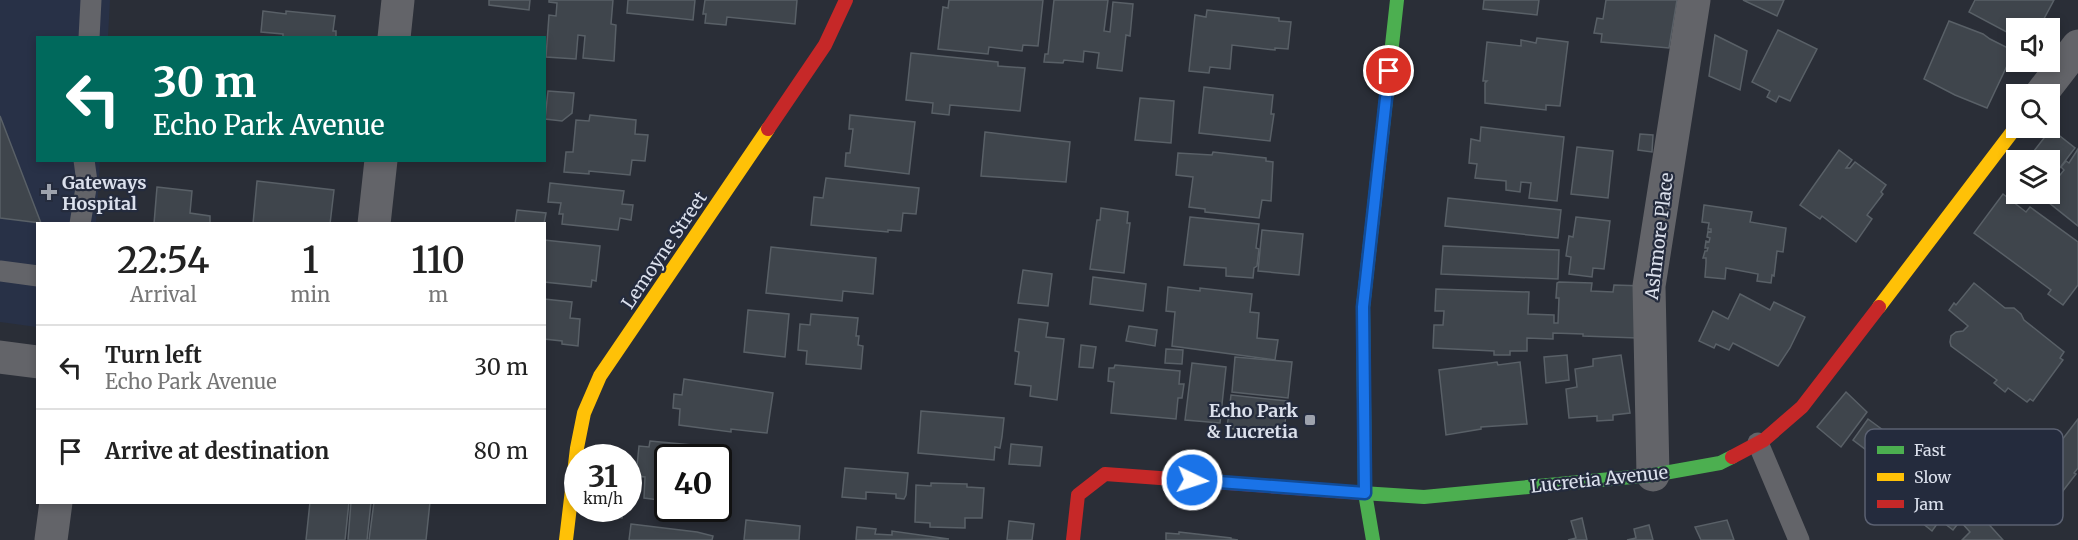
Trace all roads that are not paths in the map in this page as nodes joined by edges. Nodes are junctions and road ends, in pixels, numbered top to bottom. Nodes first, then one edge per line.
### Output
1 (91, 0) edge
2 (398, 0) edge
3 (846, 0) edge
4 (1397, 0) edge
5 (1694, 0) edge
6 (89, 36) edge
7 (394, 36) edge
8 (2078, 46) edge
9 (2049, 84) edge
10 (2008, 138) edge
11 (84, 162) edge
12 (381, 162) edge
13 (80, 222) edge
14 (374, 222) edge
15 (0, 271) edge
16 (36, 276) edge
17 (0, 357) edge
18 (36, 362) edge
19 (1758, 443) junction
20 (1653, 475) junction
21 (1365, 493) junction
22 (56, 504) edge
23 (51, 540) edge
24 (566, 540) edge
25 (1073, 540) edge
26 (1373, 540) edge
27 (1799, 540) edge

1 - 6 lane
2 - 7 street
3 - 24 street, Lemoyne Street
4 - 21 street
5 - 20 street, Ashmore Place
8 - 9 street
10 - 19 street, Lucretia Avenue
11 - 13 lane
12 - 14 street
15 - 16 lane
17 - 18 street
19 - 20 street, Lucretia Avenue
19 - 27 lane
20 - 21 street, Lucretia Avenue
21 - 25 street, Lucretia Avenue
21 - 26 street
22 - 23 street

